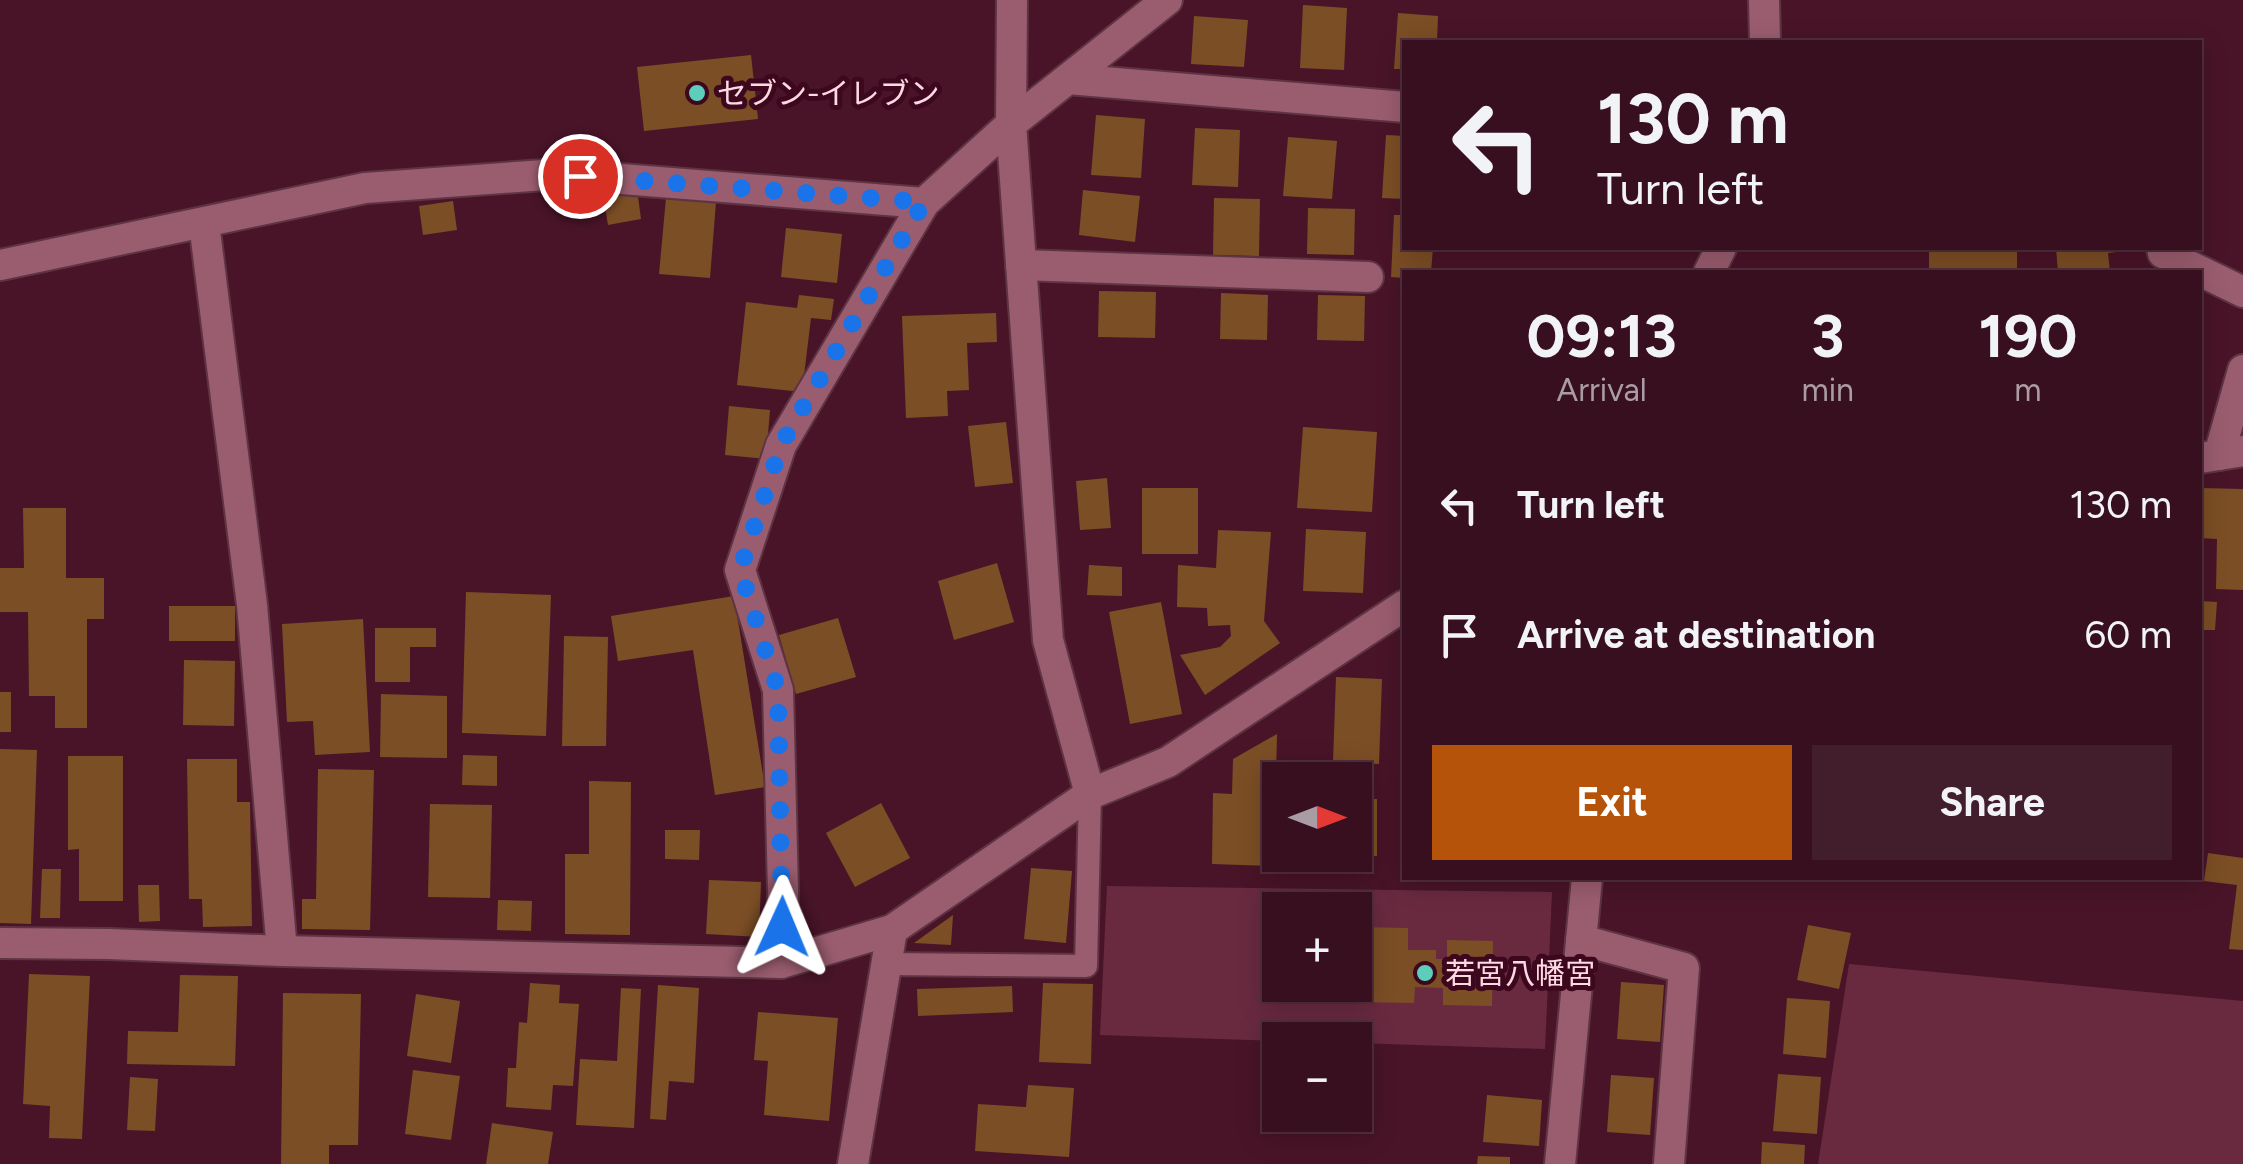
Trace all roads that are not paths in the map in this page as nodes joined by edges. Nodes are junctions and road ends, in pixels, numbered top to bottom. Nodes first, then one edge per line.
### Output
1 (1012, 0) edge
2 (1167, 0) edge
3 (1764, 0) edge
4 (1765, 40) edge
5 (1068, 79) junction
6 (1402, 106) edge
7 (1011, 124) junction
8 (924, 202) junction
9 (204, 224) junction
10 (2162, 250) edge
11 (0, 265) edge
12 (1021, 265) junction
13 (2198, 270) edge
14 (2202, 272) edge
15 (1368, 277) dead end
16 (2243, 292) edge
17 (2243, 370) edge
18 (2221, 455) edge
19 (1402, 607) edge
20 (1090, 794) junction
21 (1587, 880) edge
22 (892, 930) junction
23 (1582, 940) junction
24 (0, 943) edge
25 (282, 951) junction
26 (781, 963) junction
27 (885, 964) junction
28 (854, 1164) edge
29 (1560, 1164) edge
30 (1669, 1164) edge

1 - 7 street
2 - 5 street
3 - 4 street
5 - 6 street
5 - 7 street
7 - 8 street
7 - 12 street
8 - 9 street
8 - 26 street
9 - 11 street
9 - 25 street
10 - 13 street
12 - 15 street
12 - 20 street
14 - 16 street
17 - 18 street
19 - 20 street
20 - 22 street
20 - 27 lane
21 - 23 street
22 - 26 street
22 - 27 street
23 - 29 street
23 - 30 street
24 - 25 street
25 - 26 street
27 - 28 street

